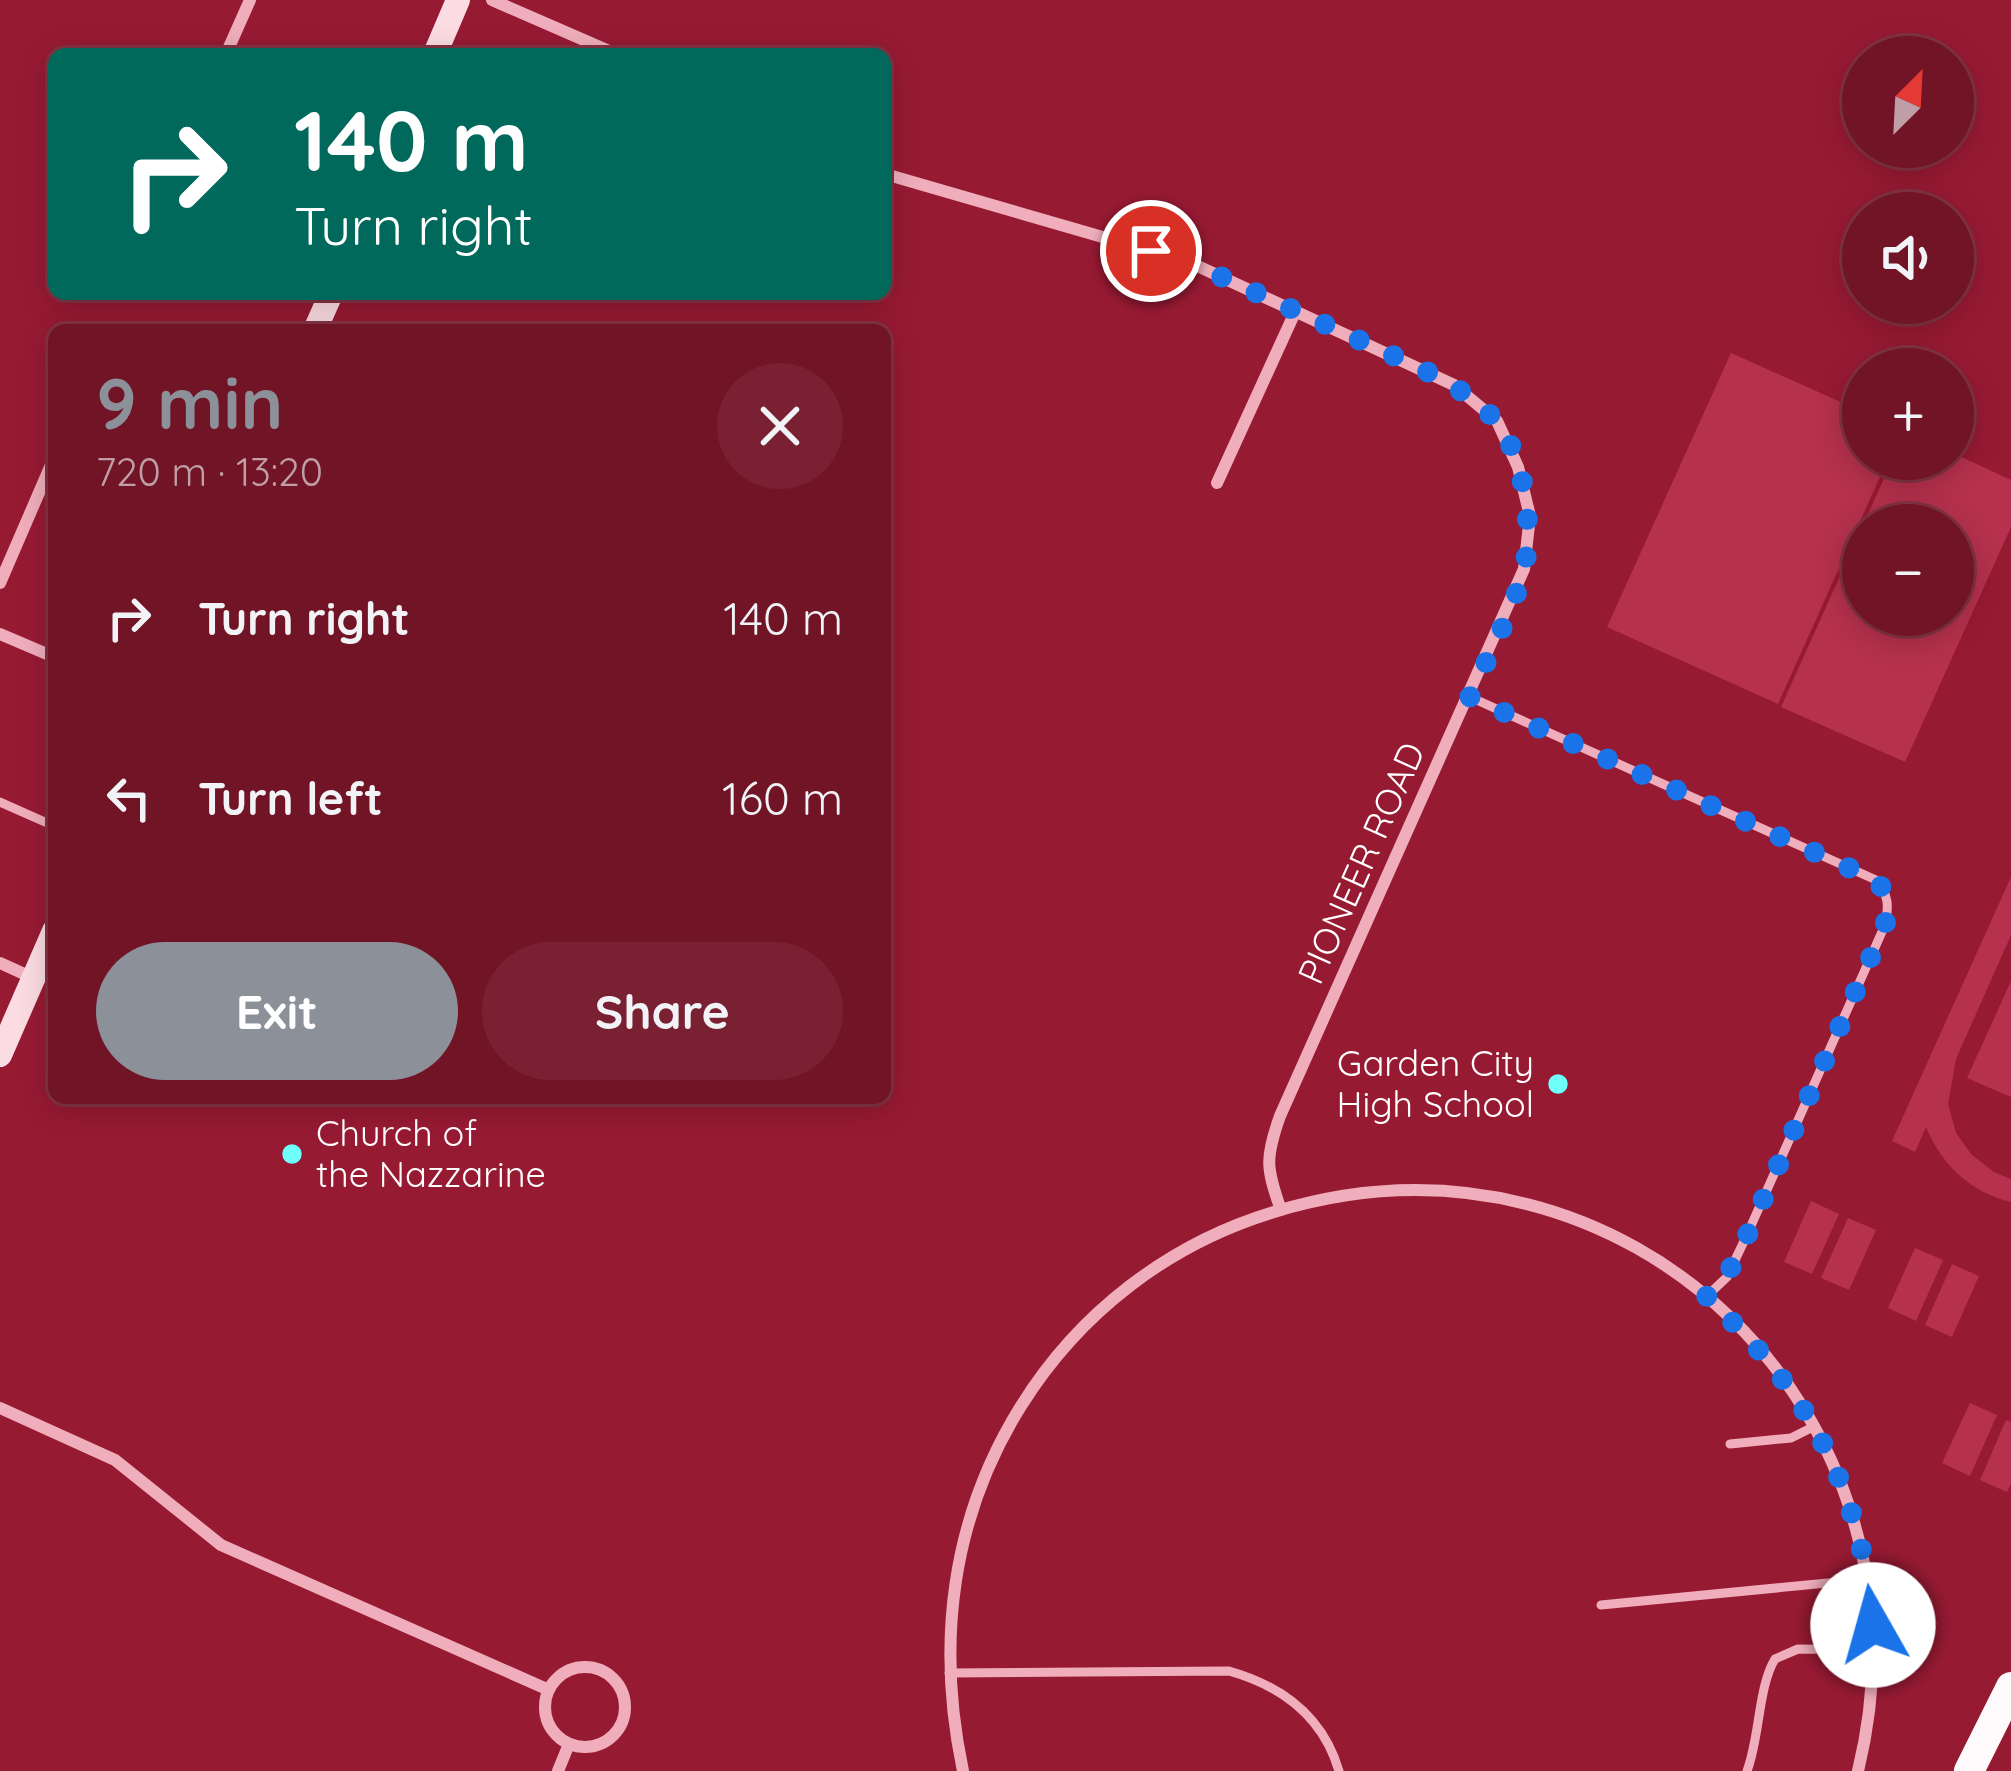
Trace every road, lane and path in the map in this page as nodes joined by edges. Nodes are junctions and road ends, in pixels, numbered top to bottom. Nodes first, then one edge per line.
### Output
1 (250, 0) edge
2 (458, 0) edge
3 (492, 0) edge
4 (229, 48) edge
5 (438, 48) edge
6 (602, 48) edge
7 (891, 176) edge
8 (1296, 310) junction
9 (48, 472) edge
10 (1217, 483) dead end
11 (0, 583) edge
12 (0, 634) edge
13 (48, 655) edge
14 (1470, 697) junction
15 (0, 802) edge
16 (48, 823) edge
17 (48, 944) edge
18 (0, 963) edge
19 (33, 978) junction
20 (0, 1055) edge
21 (1281, 1210) junction
22 (1706, 1297) junction
23 (0, 1408) edge
24 (1815, 1426) junction
25 (1730, 1444) dead end
26 (1869, 1579) junction
27 (1601, 1605) dead end
28 (1874, 1650) junction
29 (949, 1673) junction
30 (2011, 1688) edge
31 (549, 1690) junction
32 (569, 1744) junction
33 (558, 1771) edge
34 (963, 1771) edge
35 (1340, 1771) edge
36 (1747, 1771) edge
37 (1858, 1771) edge
38 (1969, 1771) edge

1 - 4 street
2 - 5 main road
3 - 6 street
7 - 8 street, PIONEER ROAD
8 - 10 street
8 - 14 street, PIONEER ROAD
9 - 11 street
12 - 13 street
14 - 21 street, PIONEER ROAD
14 - 22 lane
15 - 16 lane
17 - 19 main road
18 - 19 street
19 - 20 main road
21 - 22 street
21 - 29 street
22 - 24 street
23 - 31 street
24 - 25 lane
24 - 26 street
26 - 27 lane
26 - 28 street
28 - 36 lane
28 - 37 street
29 - 34 street
29 - 35 lane
30 - 38 highway
31 - 32 street
31 - 32 street
32 - 33 street

